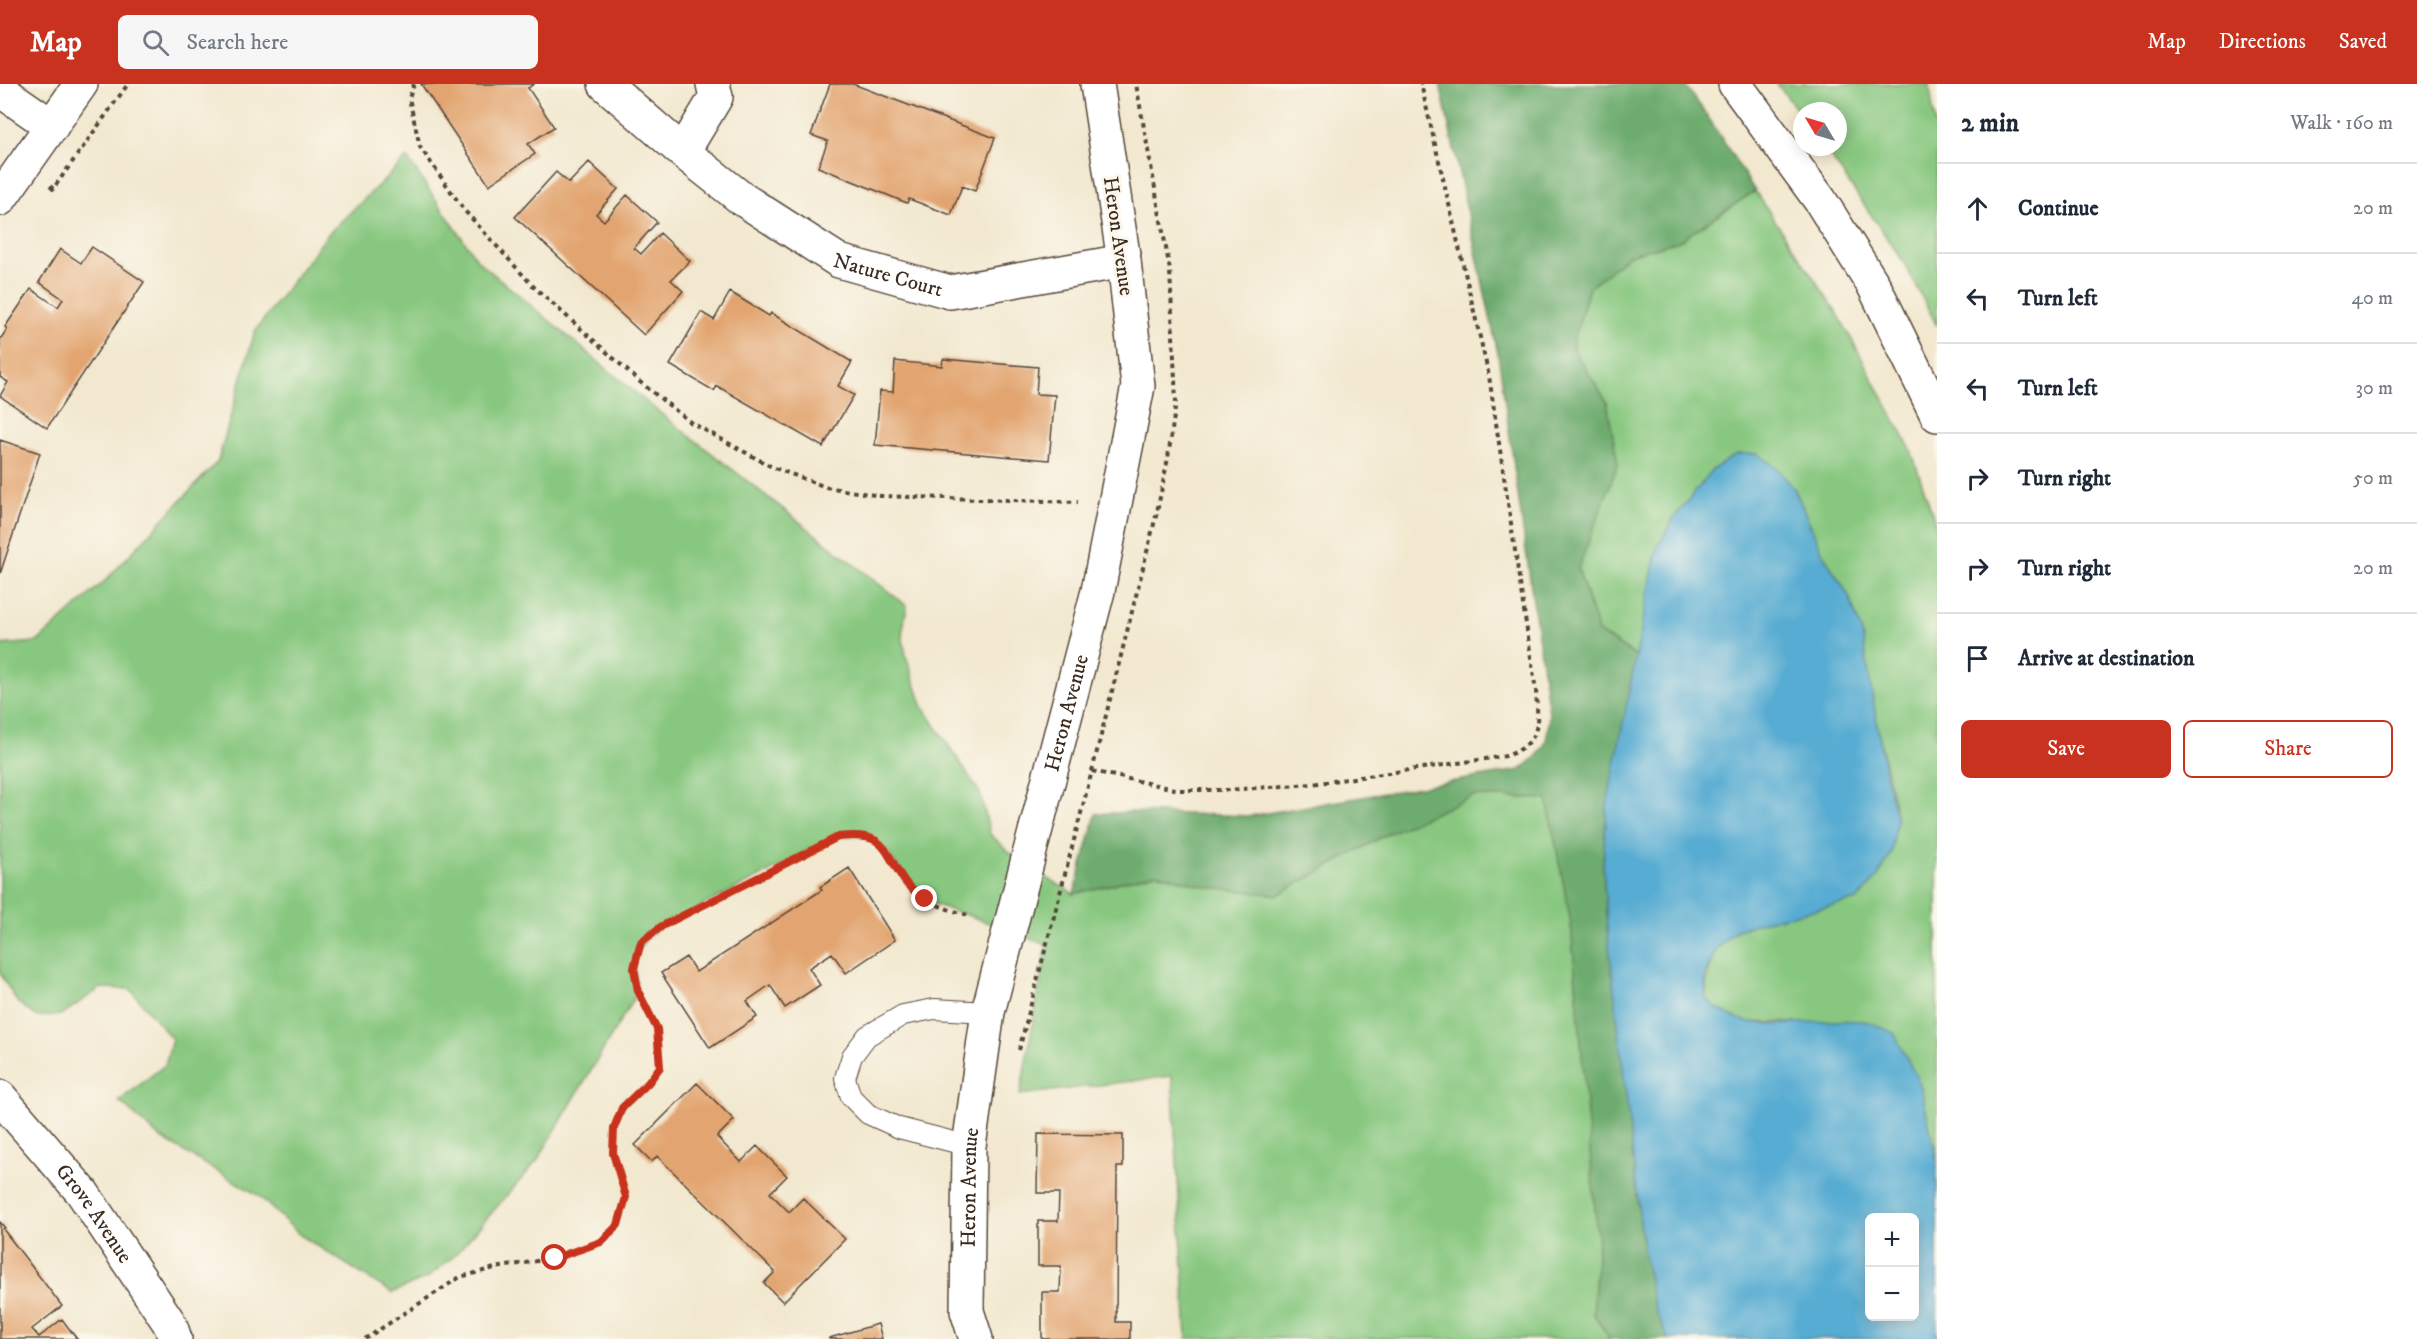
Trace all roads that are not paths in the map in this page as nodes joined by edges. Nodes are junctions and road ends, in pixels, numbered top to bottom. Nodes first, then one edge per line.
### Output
1 (81, 84) edge
2 (605, 84) edge
3 (713, 84) edge
4 (1097, 84) edge
5 (1735, 84) edge
6 (0, 90) edge
7 (51, 126) junction
8 (683, 152) junction
9 (0, 199) edge
10 (1124, 261) junction
11 (1937, 415) edge
12 (988, 1012) junction
13 (0, 1097) edge
14 (969, 1146) junction
15 (174, 1339) edge
16 (976, 1339) edge

1 - 7 main road
2 - 8 main road, Nature Court
3 - 8 main road
4 - 10 main road, Heron Avenue
5 - 11 main road
6 - 7 main road
7 - 9 main road
8 - 10 main road, Nature Court
10 - 12 main road, Heron Avenue
12 - 14 main road, Heron Avenue
12 - 14 lane
13 - 15 main road, Grove Avenue
14 - 16 main road, Heron Avenue

